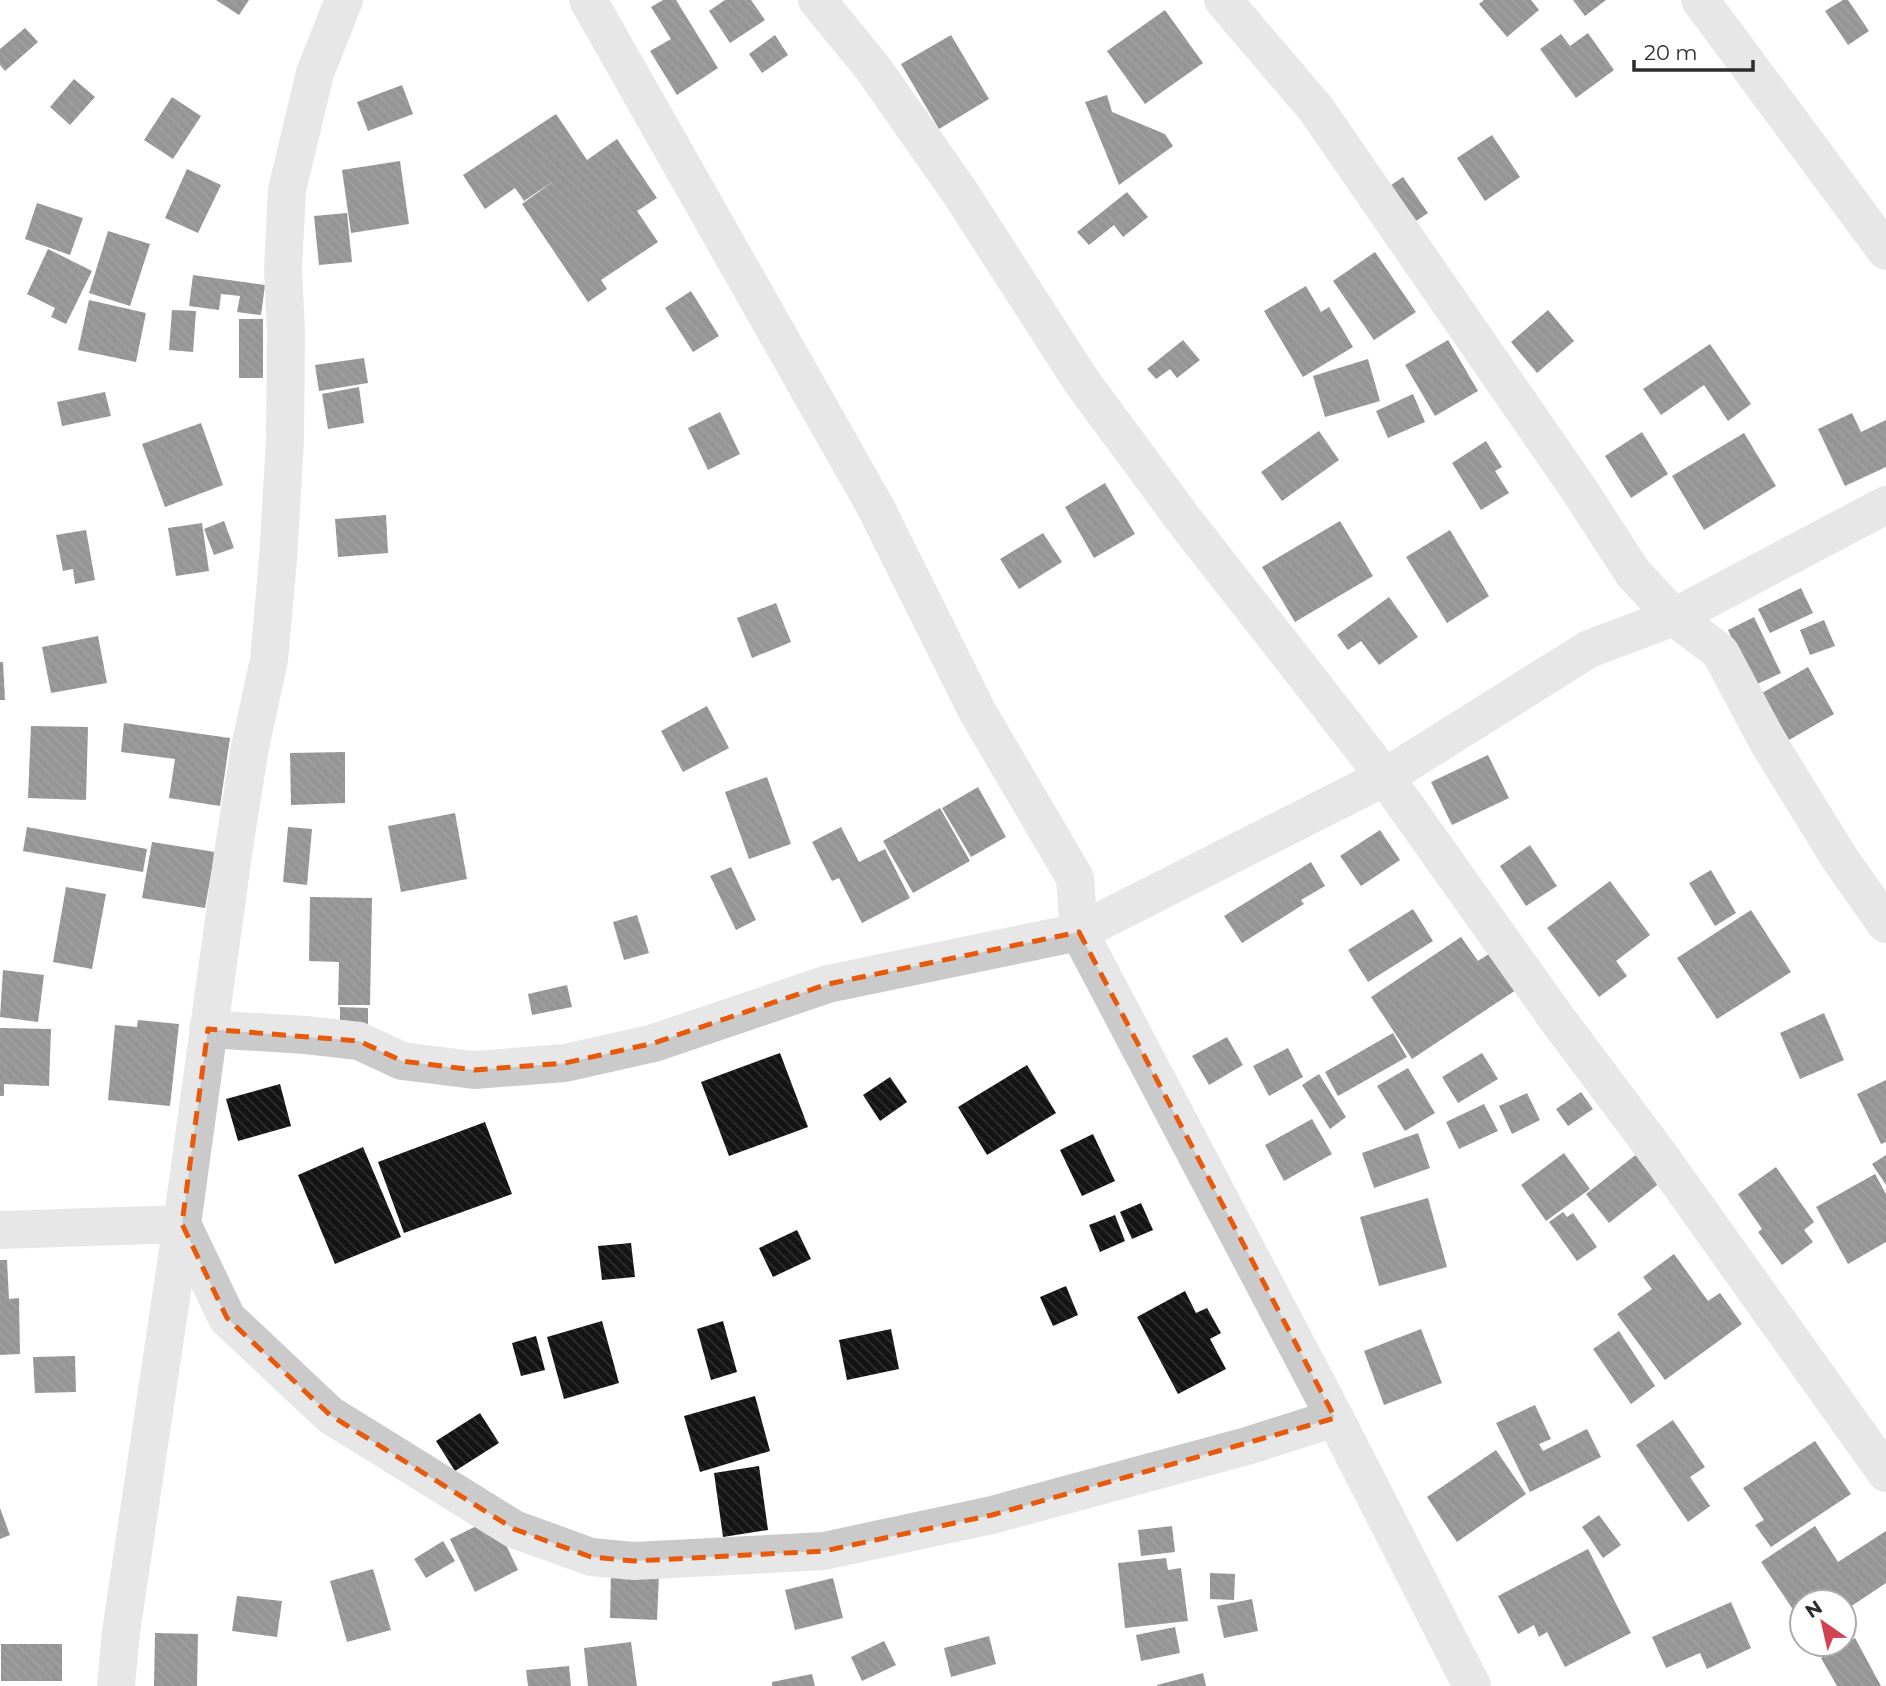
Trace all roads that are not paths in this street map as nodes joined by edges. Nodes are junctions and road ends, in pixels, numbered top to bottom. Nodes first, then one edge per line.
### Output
1 (344, 0) edge
2 (588, 0) edge
3 (817, 0) edge
4 (1223, 0) edge
5 (1700, 0) edge
6 (1886, 251) edge
7 (1886, 505) edge
8 (1674, 617) junction
9 (1385, 777) junction
10 (1886, 924) edge
11 (1079, 932) junction
12 (208, 1029) junction
13 (182, 1224) junction
14 (0, 1230) edge
15 (1335, 1418) junction
16 (1886, 1473) edge
17 (116, 1686) edge
18 (1472, 1686) edge

1 - 12 street
2 - 11 street
3 - 9 street
4 - 8 street
5 - 6 street
7 - 8 street
8 - 9 street
8 - 10 street
9 - 11 street
9 - 16 street
11 - 12 street
11 - 15 street
12 - 13 street
13 - 14 street
13 - 15 street
13 - 17 street
15 - 18 street

